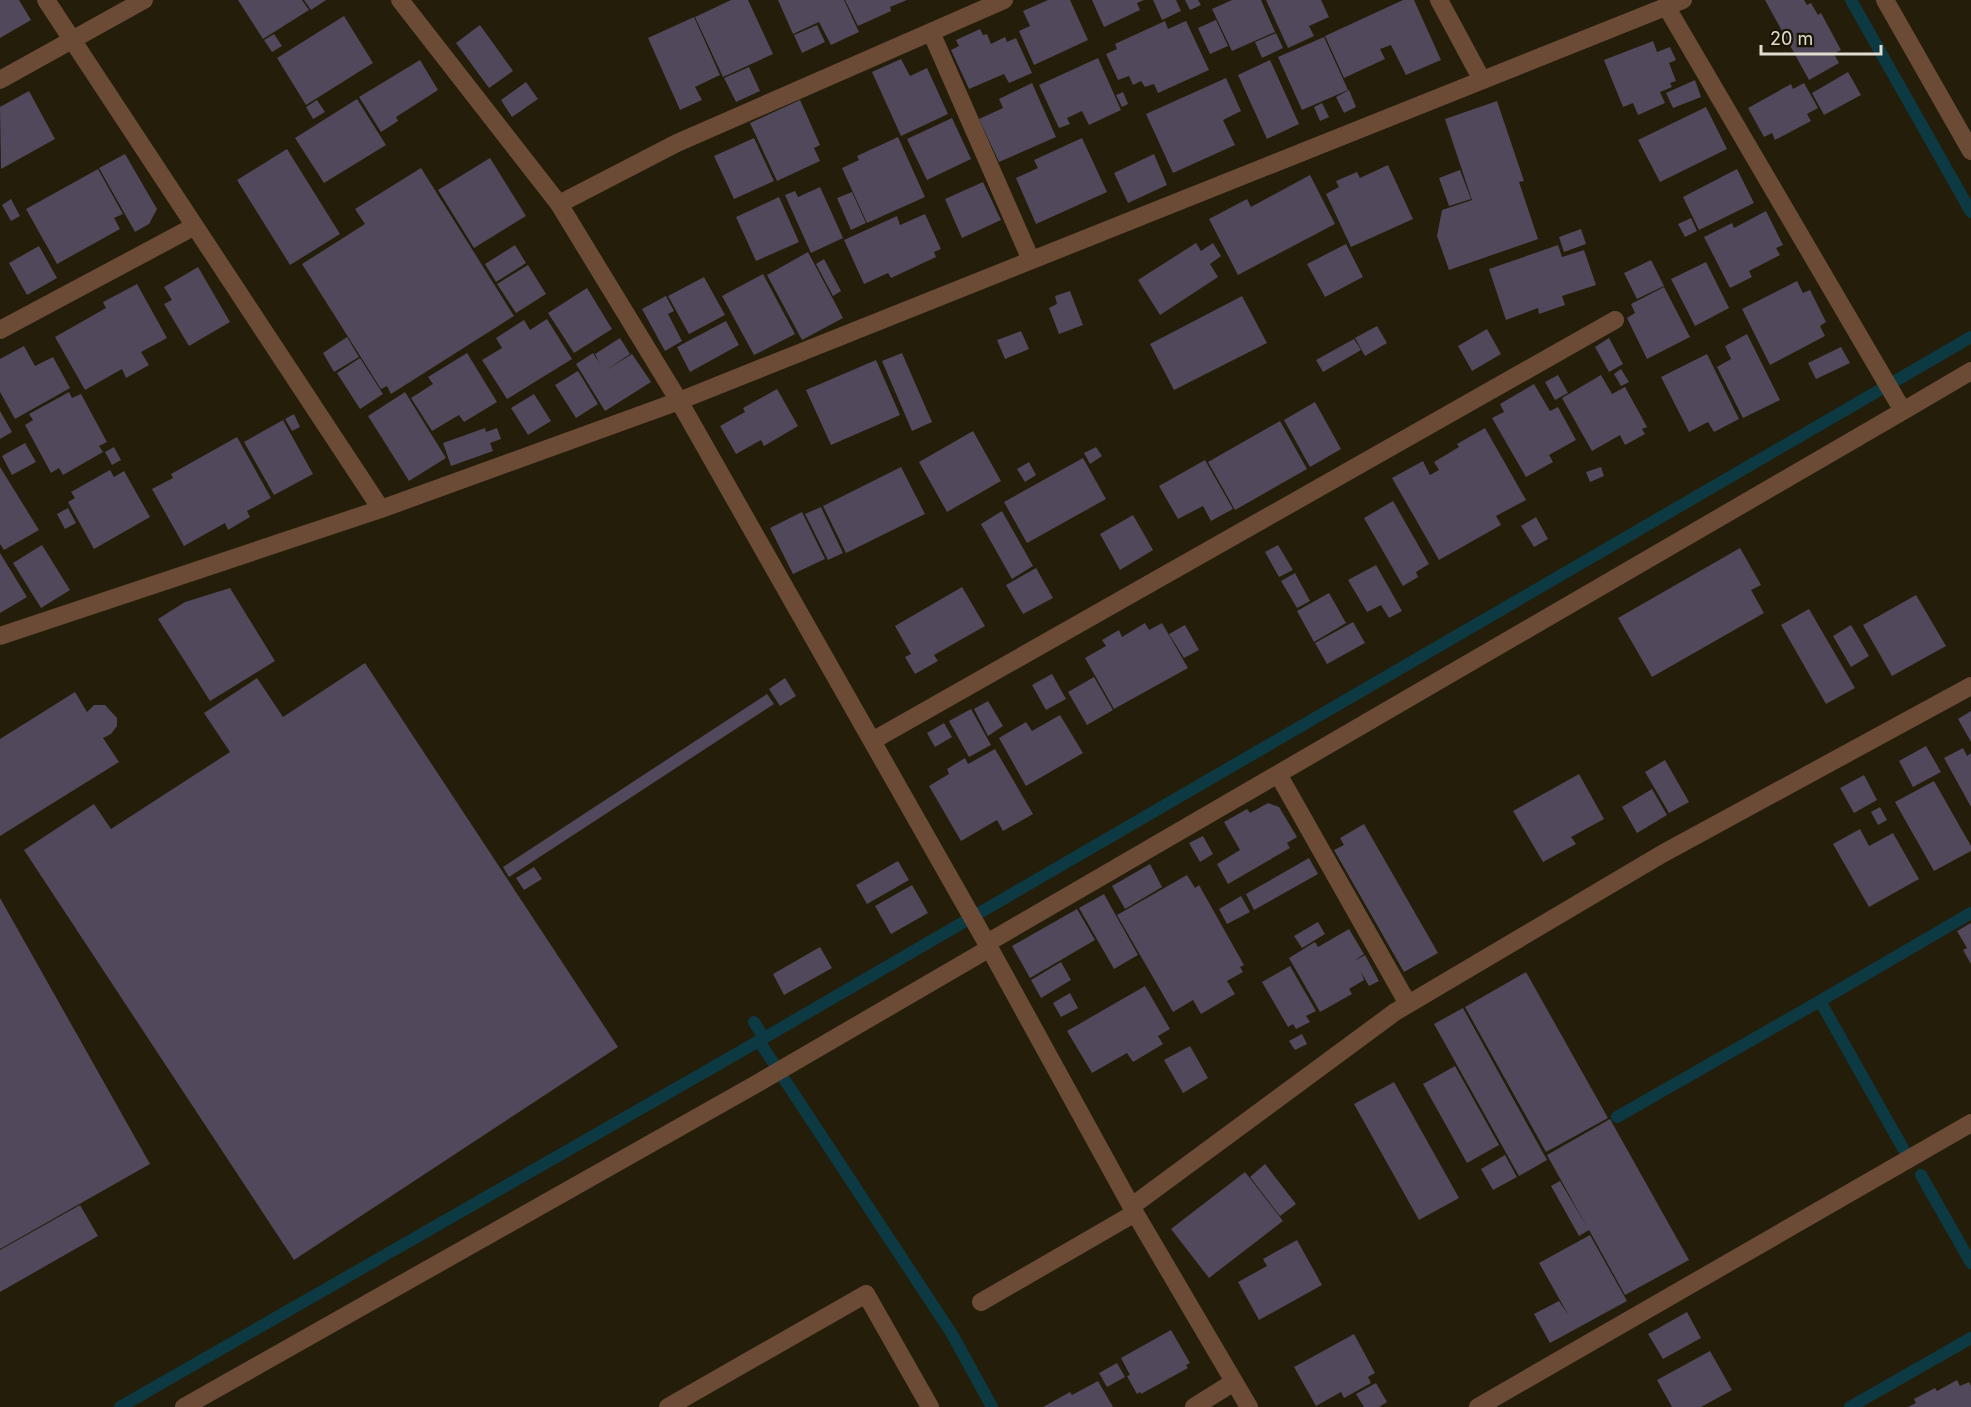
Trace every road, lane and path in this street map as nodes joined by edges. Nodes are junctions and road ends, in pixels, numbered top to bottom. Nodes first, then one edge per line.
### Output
1 (46, 0) edge
2 (144, 0) edge
3 (400, 0) edge
4 (1004, 0) edge
5 (1439, 0) edge
6 (1885, 0) edge
7 (1675, 3) edge
8 (931, 32) junction
9 (73, 40) junction
10 (0, 80) edge
11 (1482, 80) junction
12 (1971, 151) edge
13 (559, 204) junction
14 (195, 226) junction
15 (1031, 260) junction
16 (1615, 320) dead end
17 (0, 330) edge
18 (1971, 371) edge
19 (679, 401) junction
20 (1901, 408) junction
21 (381, 509) junction
22 (0, 636) edge
23 (1971, 686) edge
24 (872, 741) junction
25 (1278, 774) junction
26 (988, 944) junction
27 (1408, 1004) junction
28 (1971, 1123) edge
29 (1134, 1209) junction
30 (981, 1302) dead end
31 (1234, 1382) junction
32 (184, 1407) edge
33 (668, 1407) edge
34 (930, 1407) edge
35 (1194, 1407) edge
36 (1249, 1407) edge
37 (1478, 1407) edge

1 - 9 street
2 - 9 street
3 - 13 street
4 - 8 street
5 - 11 street
6 - 12 street
7 - 11 street
7 - 20 street
8 - 13 street
8 - 15 street
9 - 10 street
9 - 14 street
11 - 15 street
13 - 19 street
14 - 17 street
14 - 21 street
15 - 19 street
16 - 24 street
18 - 20 street
19 - 21 street
19 - 24 street
20 - 25 street
21 - 22 street
23 - 27 street
24 - 26 street
25 - 26 street
25 - 27 street
26 - 29 street
26 - 32 street
27 - 29 street
28 - 37 street
29 - 30 street
29 - 31 street
31 - 35 street
31 - 36 street
33 - 34 street

